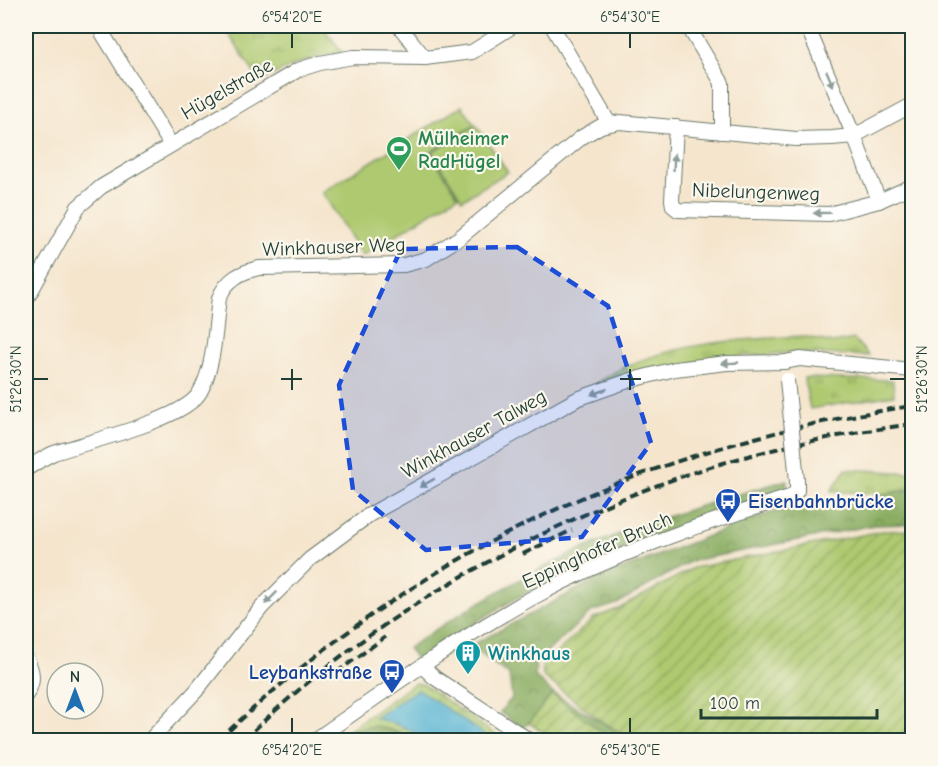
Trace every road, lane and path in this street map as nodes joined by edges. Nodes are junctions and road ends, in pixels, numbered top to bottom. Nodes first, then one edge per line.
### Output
1 (98, 26) edge
2 (399, 26) edge
3 (513, 26) edge
4 (552, 26) edge
5 (688, 26) edge
6 (807, 26) edge
7 (425, 58) junction
8 (912, 105) edge
9 (609, 123) junction
10 (676, 127) junction
11 (722, 132) junction
12 (854, 136) junction
13 (171, 145) junction
14 (912, 186) edge
15 (879, 201) junction
16 (26, 300) edge
17 (785, 362) junction
18 (912, 370) edge
19 (26, 469) edge
20 (26, 657) edge
21 (422, 666) junction
22 (26, 695) edge
23 (150, 741) edge
24 (315, 741) edge
25 (529, 741) edge

1 - 13 street
2 - 7 street
3 - 7 street, Hügelstraße
4 - 9 street
5 - 11 street
6 -> 12 street
7 - 13 street, Hügelstraße
8 - 12 street
9 - 10 street
9 - 19 street, Winkhauser Weg
10 - 11 street
15 -> 10 street, Nibelungenweg
11 - 12 street
12 - 15 street
13 - 16 street, Hügelstraße
14 - 15 street, Nibelungenweg
17 - 18 street, Winkhauser Talweg
17 - 21 street, Eppinghofer Bruch, bridge
17 -> 23 street, Winkhauser Talweg
20 - 22 street
21 - 24 street, Eppinghofer Bruch
21 - 25 street

